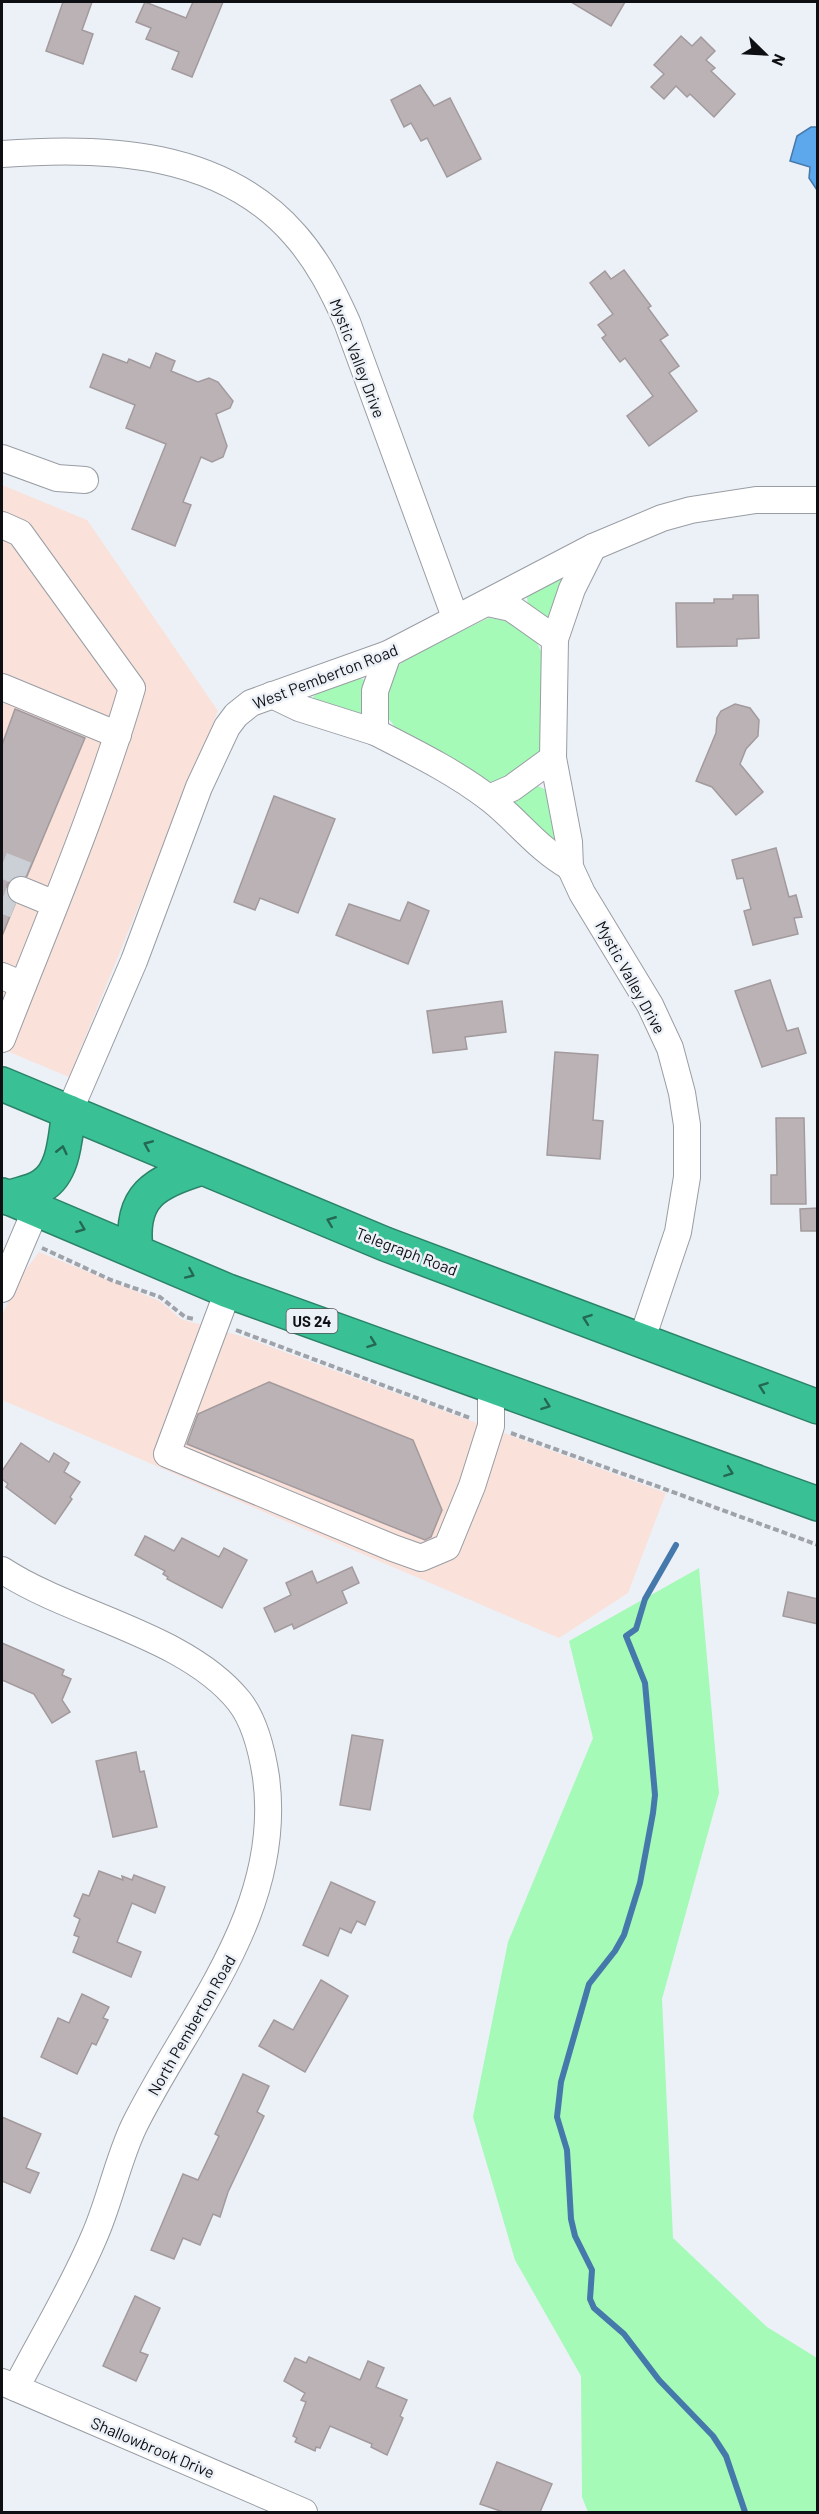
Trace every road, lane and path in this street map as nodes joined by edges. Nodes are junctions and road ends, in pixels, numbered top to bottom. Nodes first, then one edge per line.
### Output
1 (2, 154) edge
2 (2, 458) edge
3 (85, 480) dead end
4 (818, 500) edge
5 (2, 525) edge
6 (593, 548) junction
7 (488, 603) junction
8 (455, 617) junction
9 (555, 639) junction
10 (388, 654) junction
11 (2, 687) edge
12 (272, 695) junction
13 (375, 732) junction
14 (118, 735) junction
15 (553, 758) junction
16 (489, 798) junction
17 (570, 867) junction
18 (21, 890) tunnel mouth
19 (54, 904) junction
20 (12, 981) edge
21 (2, 1040) edge
22 (2, 1084) edge
23 (69, 1112) junction
24 (202, 1168) junction
25 (15, 1201) edge
26 (45, 1249) dead end
27 (136, 1250) junction
28 (2, 1288) edge
29 (228, 1291) junction
30 (216, 1323) junction
31 (642, 1339) junction
32 (490, 1385) junction
33 (818, 1407) edge
34 (491, 1426) junction
35 (818, 1504) edge
36 (818, 1545) edge
37 (2, 1570) edge
38 (9, 2385) edge
39 (304, 2512) edge

1 - 8 street, Mystic Valley Drive
2 - 3 street
4 - 6 street, West Pemberton Road
5 - 14 street
6 - 7 street, West Pemberton Road
6 - 9 street, Mystic Valley Drive
7 - 8 street, West Pemberton Road
7 - 9 street
8 - 10 street, West Pemberton Road
9 - 15 street, Mystic Valley Drive
10 - 12 street, West Pemberton Road
10 - 13 street
11 - 14 street
12 - 13 street
12 - 23 street, West Pemberton Road
13 - 16 street
14 - 19 street
15 - 16 street
15 - 17 street, Mystic Valley Drive
16 - 17 street
17 - 31 street, Mystic Valley Drive
18 - 19 street
19 - 20 street
20 - 21 street
22 - 23 highway, Telegraph Road
24 -> 23 highway, Telegraph Road
25 -> 23 highway
24 - 27 highway
31 -> 24 highway, Telegraph Road
25 -> 27 highway, US 24
25 - 28 street
26 - 30 path
27 -> 29 highway, US 24
29 - 30 street
29 -> 32 highway, US 24
30 - 34 path
30 - 34 street
33 -> 31 highway, Telegraph Road
32 - 34 street
32 -> 35 highway, US 24
34 - 36 path
37 - 38 street, North Pemberton Road
38 - 39 street, Shallowbrook Drive

